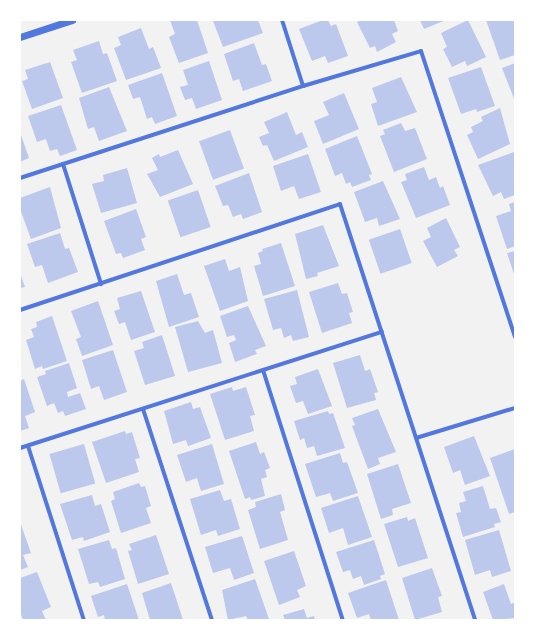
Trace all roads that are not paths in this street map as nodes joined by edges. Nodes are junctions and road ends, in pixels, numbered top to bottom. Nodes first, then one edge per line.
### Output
1 (72, 20) edge
2 (282, 20) edge
3 (20, 37) edge
4 (303, 86) junction
5 (63, 164) junction
6 (20, 178) edge
7 (101, 284) junction
8 (20, 310) edge
9 (382, 332) junction
10 (515, 336) edge
11 (262, 370) junction
12 (515, 408) edge
13 (143, 409) junction
14 (416, 438) junction
15 (28, 446) junction
16 (20, 448) edge
17 (84, 620) edge
18 (212, 620) edge
19 (343, 620) edge
20 (474, 620) edge

1 - 3 street
2 - 4 street
4 - 5 street
4 - 10 street
5 - 6 street
5 - 7 street
7 - 8 street
7 - 9 street
9 - 11 street
9 - 14 street
11 - 13 street
11 - 19 street
12 - 14 street
13 - 15 street
13 - 18 street
14 - 20 street
15 - 16 street
15 - 17 street

